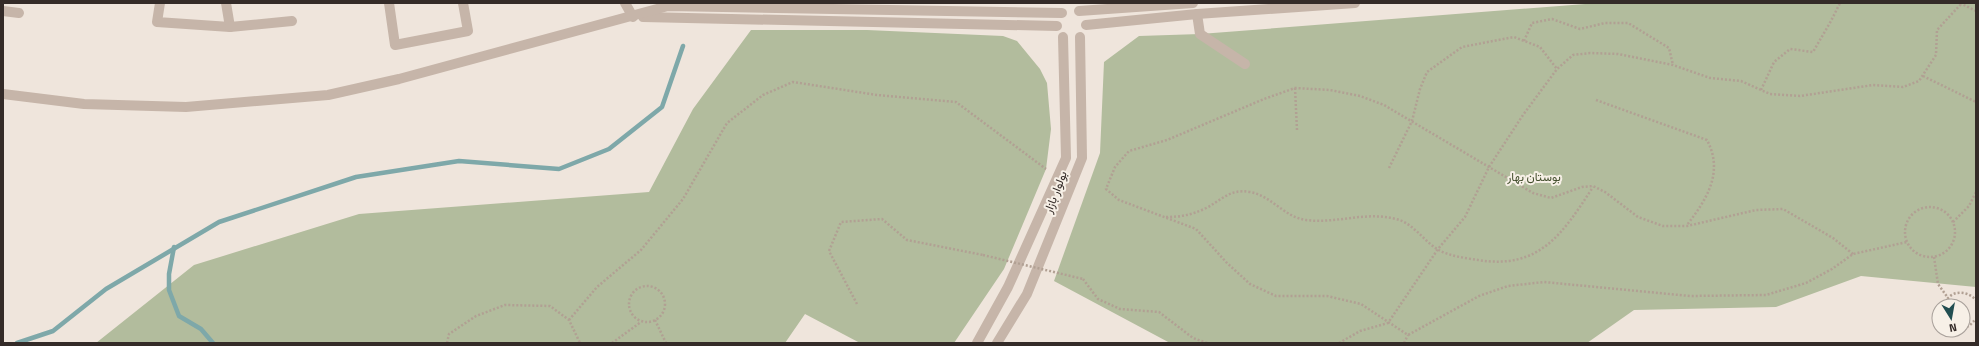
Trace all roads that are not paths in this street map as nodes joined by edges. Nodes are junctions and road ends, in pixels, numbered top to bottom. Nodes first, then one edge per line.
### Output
1 (160, 3) edge
2 (226, 3) edge
3 (389, 3) edge
4 (463, 3) edge
5 (625, 3) edge
6 (1193, 3) edge
7 (1355, 3) edge
8 (3, 11) edge
9 (1079, 11) junction
10 (1062, 12) junction
11 (19, 13) dead end
12 (1197, 14) junction
13 (633, 17) junction
14 (292, 21) dead end
15 (1086, 25) junction
16 (1057, 26) junction
17 (230, 27) junction
18 (1063, 37) junction
19 (1080, 37) junction
20 (1246, 64) dead end
21 (3, 94) edge
22 (977, 343) edge
23 (997, 343) edge

1 - 17 street
2 - 17 street
3 - 4 street
5 - 13 street
6 - 9 street
7 - 12 street
8 - 11 street
9 - 10 street
9 - 15 street
10 - 13 street
10 - 16 street
12 - 15 street
12 - 20 street
13 - 16 street
13 - 21 street
14 - 17 street
15 - 19 street
16 - 18 street
18 - 19 street
18 - 22 street
19 - 23 street, بولوار بازار

